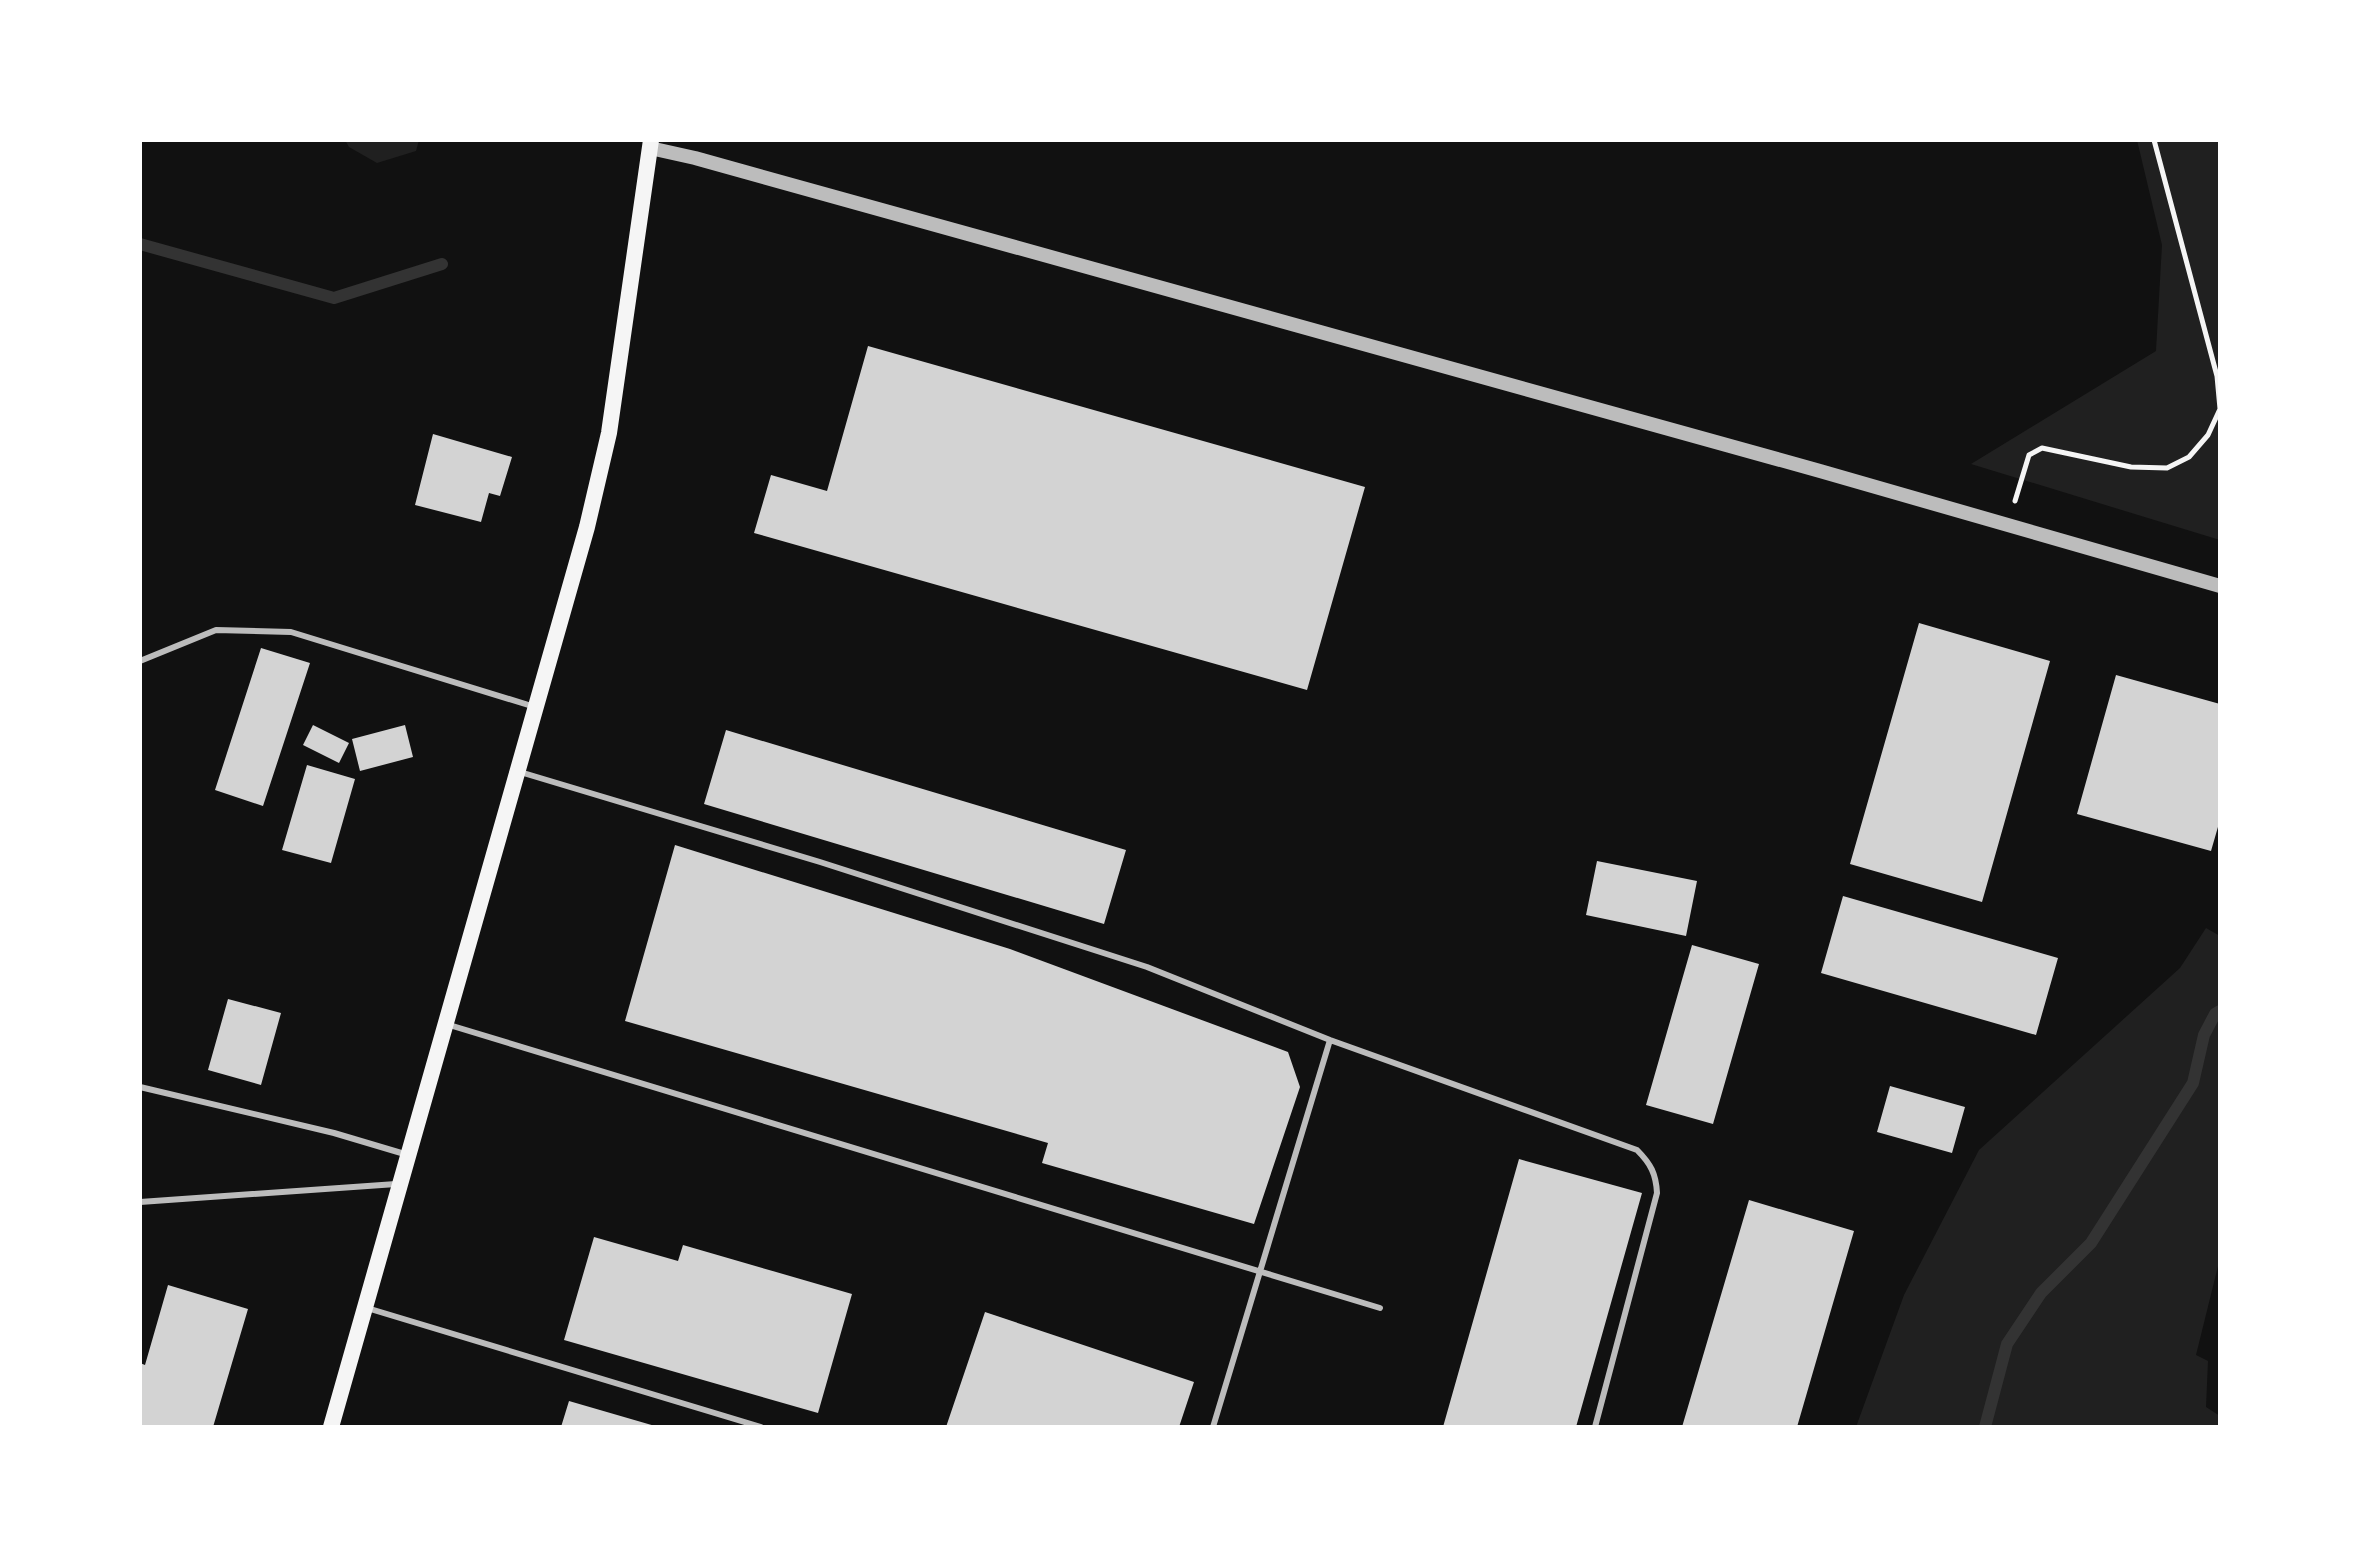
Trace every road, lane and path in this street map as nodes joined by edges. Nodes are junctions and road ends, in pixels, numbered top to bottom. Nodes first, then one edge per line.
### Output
1 (2154, 140) edge
2 (647, 143) edge
3 (2008, 525) junction
4 (2220, 586) edge
5 (140, 659) edge
6 (535, 707) junction
7 (517, 771) junction
8 (445, 1024) junction
9 (1330, 1040) junction
10 (140, 1087) edge
11 (408, 1155) junction
12 (400, 1184) junction
13 (140, 1202) edge
14 (1260, 1272) junction
15 (365, 1307) junction
16 (1380, 1308) dead end
17 (331, 1427) edge
18 (761, 1427) edge
19 (1213, 1427) edge
20 (1595, 1427) edge

1 - 3 path
2 - 3 street
2 - 6 main road
3 - 4 street
5 - 6 lane
6 - 7 main road
7 - 8 main road
7 - 9 lane
8 - 11 main road
8 - 14 lane
9 - 14 lane
9 - 20 lane
10 - 11 lane
11 - 12 main road
12 - 13 lane
12 - 15 main road
14 - 16 lane
14 - 19 lane
15 - 17 main road
15 - 18 lane

